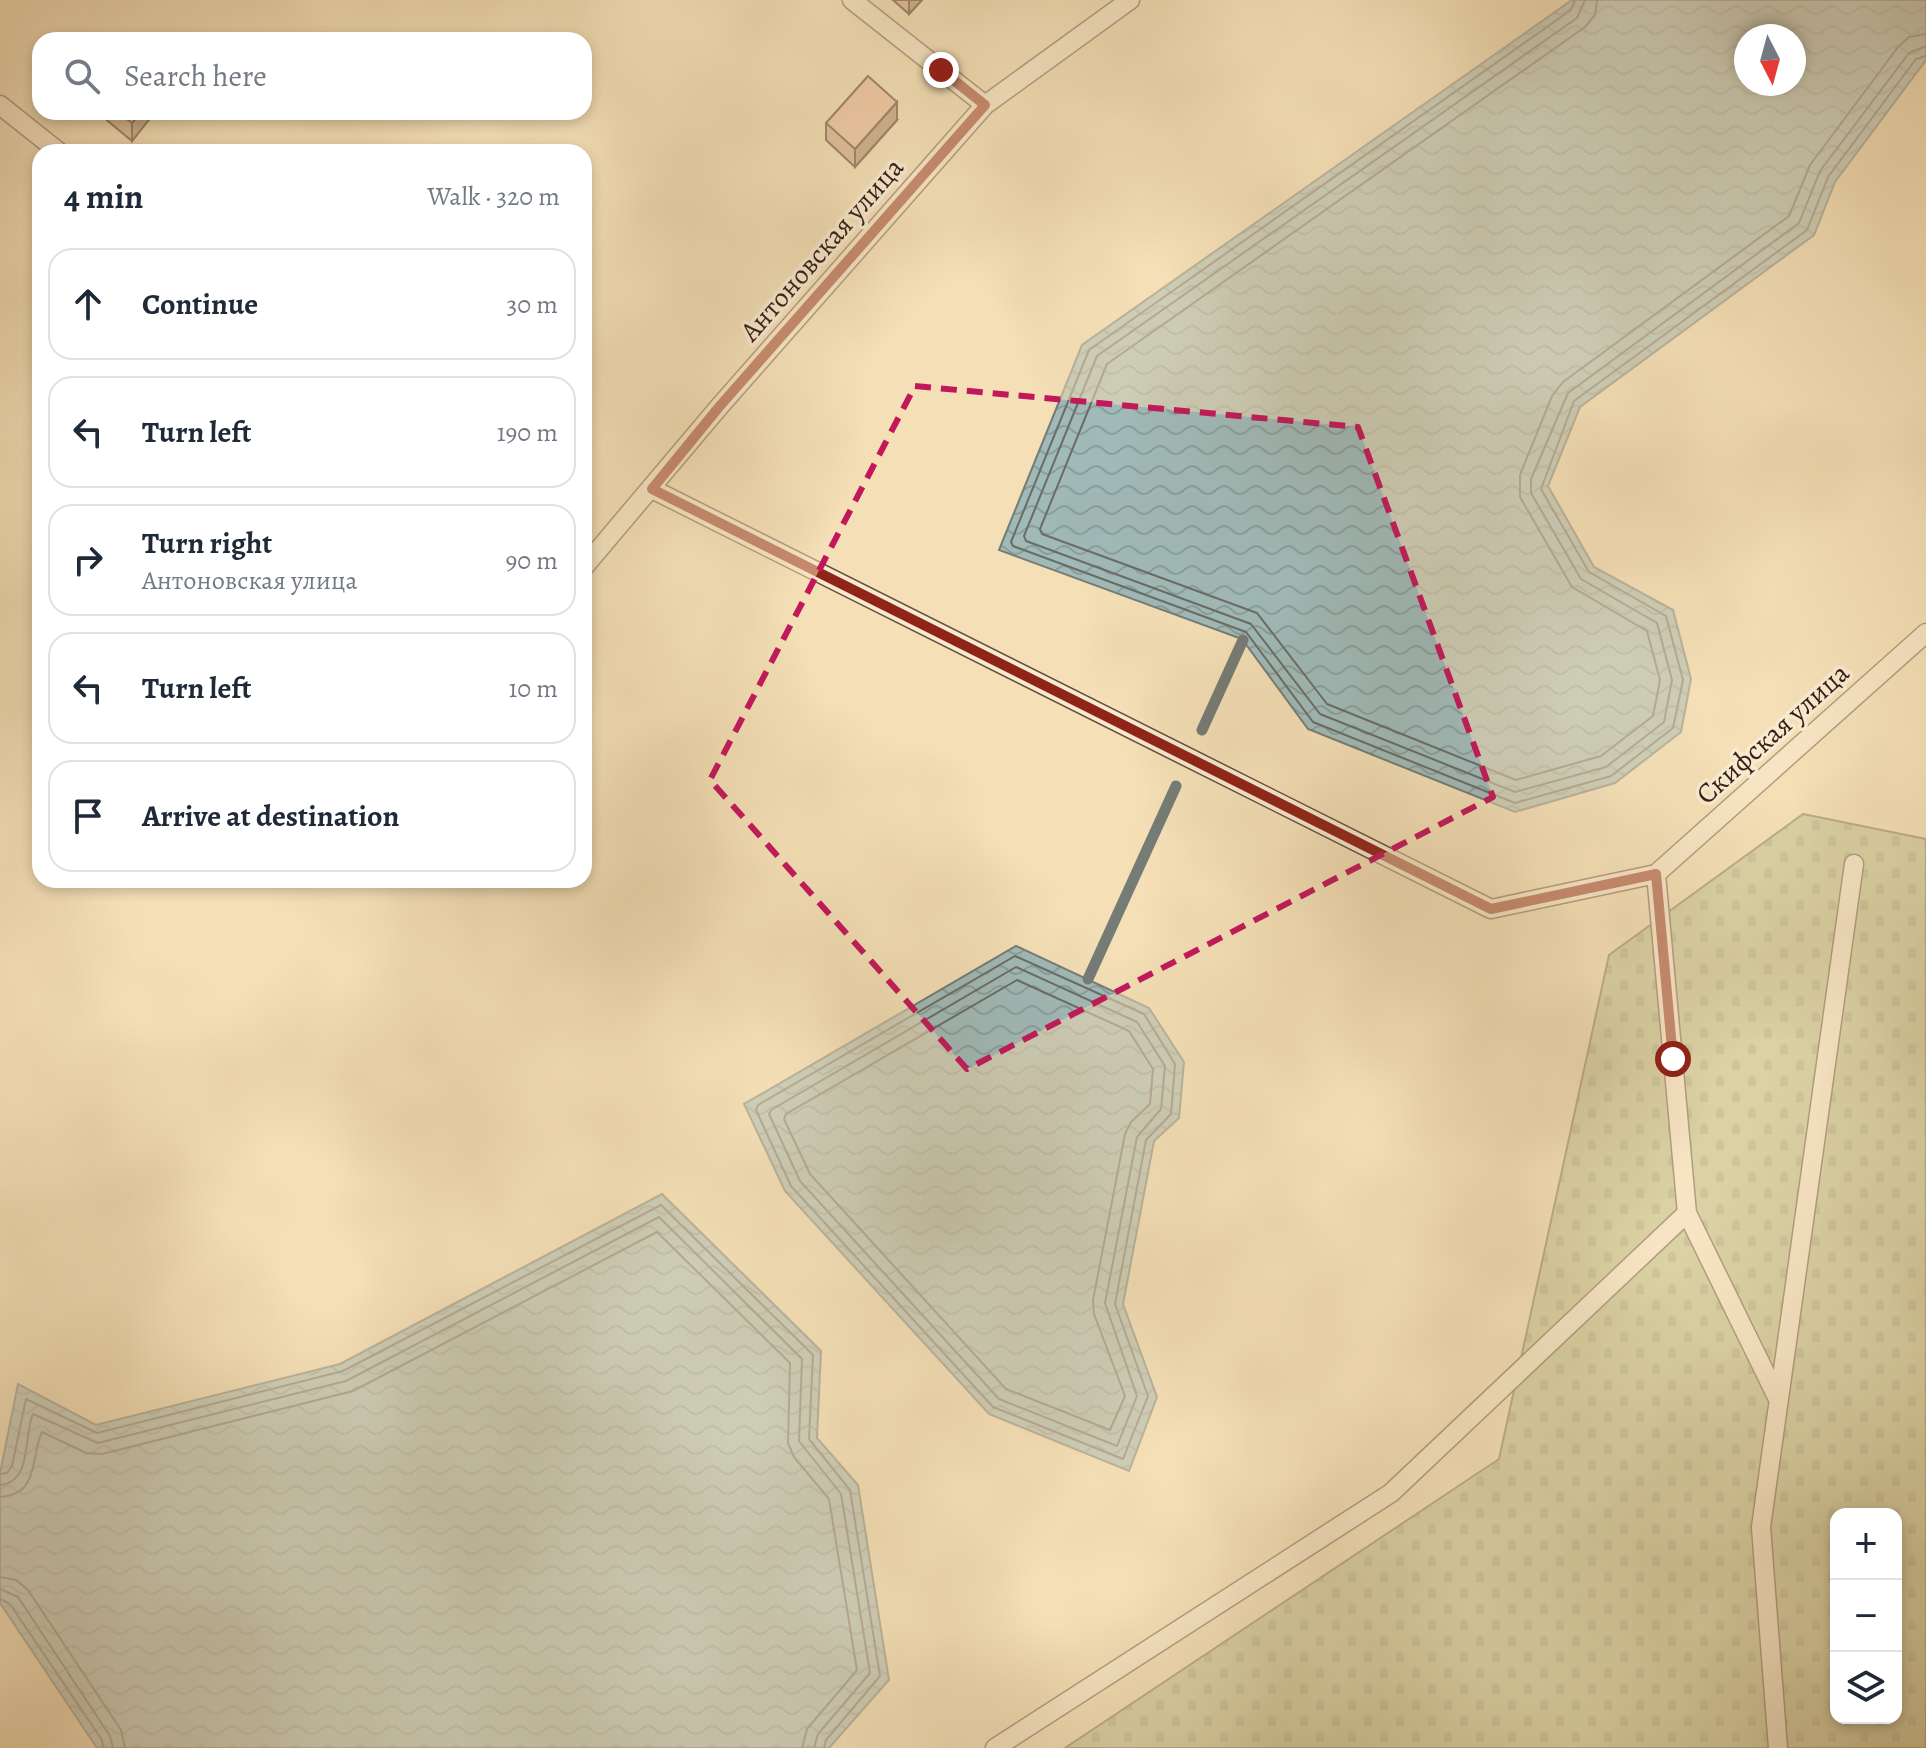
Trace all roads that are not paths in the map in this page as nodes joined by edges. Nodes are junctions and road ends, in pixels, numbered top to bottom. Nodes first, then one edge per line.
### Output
1 (852, 0) edge
2 (1130, 0) edge
3 (0, 105) edge
4 (985, 105) junction
5 (49, 144) edge
6 (652, 489) junction
7 (592, 558) edge
8 (1926, 633) edge
9 (1854, 864) dead end
10 (1656, 874) junction
11 (1687, 1213) junction
12 (1778, 1399) junction
13 (995, 1748) edge
14 (1778, 1748) edge

1 - 4 lane
2 - 4 lane, Антоновская улица
3 - 5 lane
4 - 6 lane, Антоновская улица
6 - 7 lane, Антоновская улица
6 - 10 lane
8 - 10 lane, Скифская улица
9 - 12 lane
10 - 11 lane
11 - 12 lane
11 - 13 lane
12 - 14 lane

